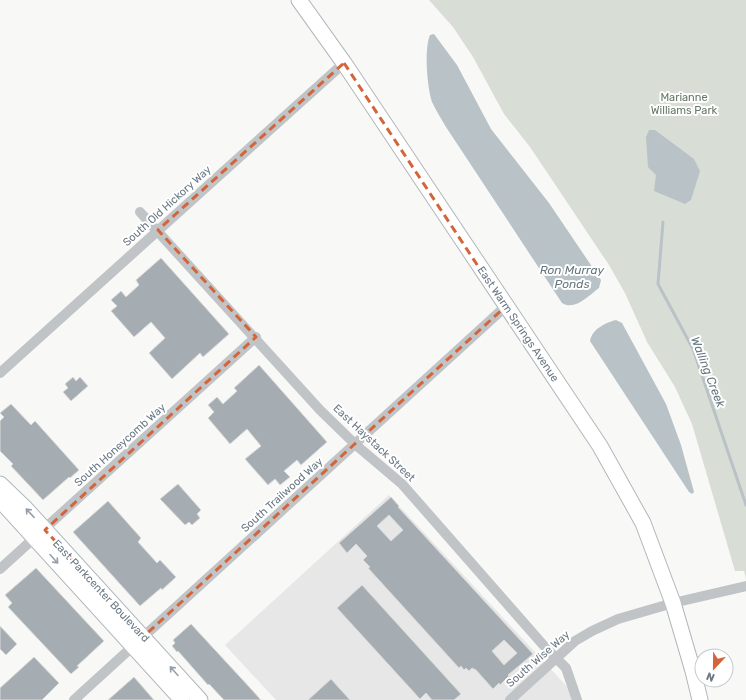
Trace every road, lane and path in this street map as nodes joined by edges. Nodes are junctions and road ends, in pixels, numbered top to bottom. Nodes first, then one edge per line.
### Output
1 (299, 0) edge
2 (344, 63) junction
3 (140, 212) dead end
4 (158, 230) junction
5 (505, 307) junction
6 (256, 338) junction
7 (4, 370) edge
8 (0, 377) edge
9 (356, 445) junction
10 (0, 484) edge
11 (0, 500) edge
12 (40, 534) junction
13 (0, 569) edge
14 (745, 586) edge
15 (673, 603) junction
16 (138, 642) junction
17 (556, 658) junction
18 (693, 671) junction
19 (74, 700) edge
20 (182, 700) edge
21 (200, 700) edge
22 (510, 700) edge
23 (577, 700) edge
24 (700, 700) edge
25 (705, 700) edge

1 - 2 street, East Warm Springs Avenue
2 - 4 street, South Old Hickory Way
2 - 5 street, East Warm Springs Avenue
3 - 4 street, East Haystack Street
4 - 6 street, East Haystack Street
4 - 7 street, South Old Hickory Way
5 - 9 street, South Trailwood Way
5 - 15 street, East Warm Springs Avenue
6 - 9 street, East Haystack Street
6 - 12 street, South Honeycomb Way
7 - 8 street, South Old Hickory Way
9 - 16 street, South Trailwood Way
9 - 17 street, East Haystack Street
12 -> 10 street, East Parkcenter Boulevard
11 - 12 street, East Parkcenter Boulevard
12 - 13 street, South Honeycomb Way
12 - 16 street, East Parkcenter Boulevard
14 - 15 street, South Wise Way
15 - 17 street, South Wise Way
15 - 18 street, East Warm Springs Avenue
16 - 19 street, South Trailwood Way
16 - 20 street, East Parkcenter Boulevard
21 -> 16 street, East Parkcenter Boulevard
17 - 22 street, South Wise Way
17 - 23 street, East Haystack Street
18 - 24 street, East Warm Springs Avenue
18 - 25 street, East Warm Springs Avenue

